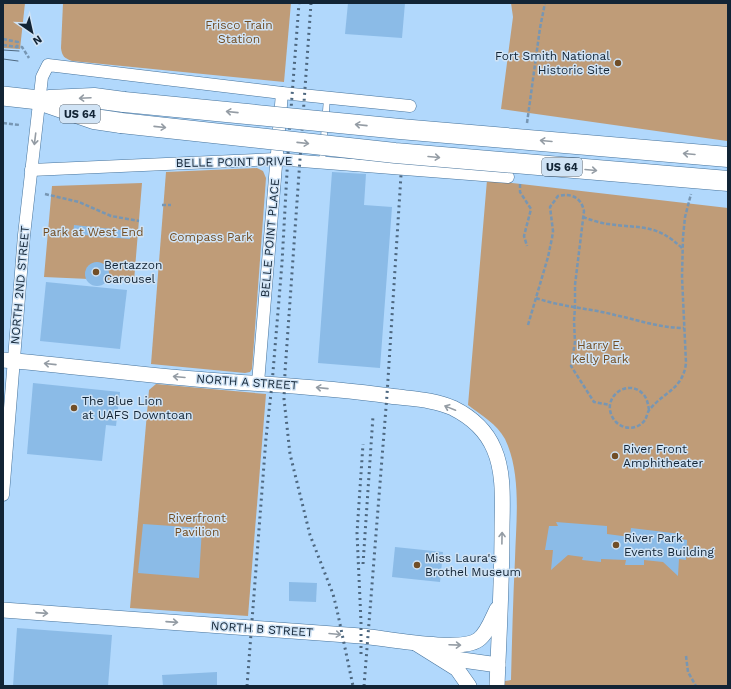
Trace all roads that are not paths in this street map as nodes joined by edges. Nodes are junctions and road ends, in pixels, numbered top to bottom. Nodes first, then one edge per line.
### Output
1 (282, 93) junction
2 (3, 96) edge
3 (327, 98) junction
4 (39, 100) junction
5 (410, 106) dead end
6 (728, 157) edge
7 (276, 159) junction
8 (322, 163) junction
9 (32, 170) junction
10 (508, 177) dead end
11 (728, 181) edge
12 (8, 360) edge
13 (258, 383) junction
14 (4, 456) edge
15 (3, 495) edge
16 (500, 605) junction
17 (3, 610) edge
18 (416, 644) junction
19 (436, 656) junction
20 (498, 665) junction
21 (469, 686) edge
22 (497, 686) edge

1 - 3 street
1 - 4 street, NORTH 2ND STREET
1 - 7 street, BELLE POINT PLACE
2 - 4 main road, US 64
3 - 5 street
3 - 8 lane
6 -> 4 highway, US 64, bridge
4 -> 9 street, NORTH 2ND STREET
4 -> 11 highway, US 64, bridge
7 - 8 street, BELLE POINT DRIVE
7 - 9 street, BELLE POINT DRIVE
7 - 13 street, BELLE POINT PLACE
8 - 10 street, BELLE POINT DRIVE
9 - 12 street, NORTH 2ND STREET
13 -> 12 street, NORTH A STREET
12 - 14 street, NORTH 2ND STREET
16 -> 13 street, NORTH A STREET
14 - 15 street, NORTH 2ND STREET
18 -> 16 street, NORTH B STREET
16 - 20 street, NORTH A STREET
17 -> 18 street, NORTH B STREET
18 - 19 street
19 - 20 street
19 - 21 street
20 - 22 street, NORTH A STREET

